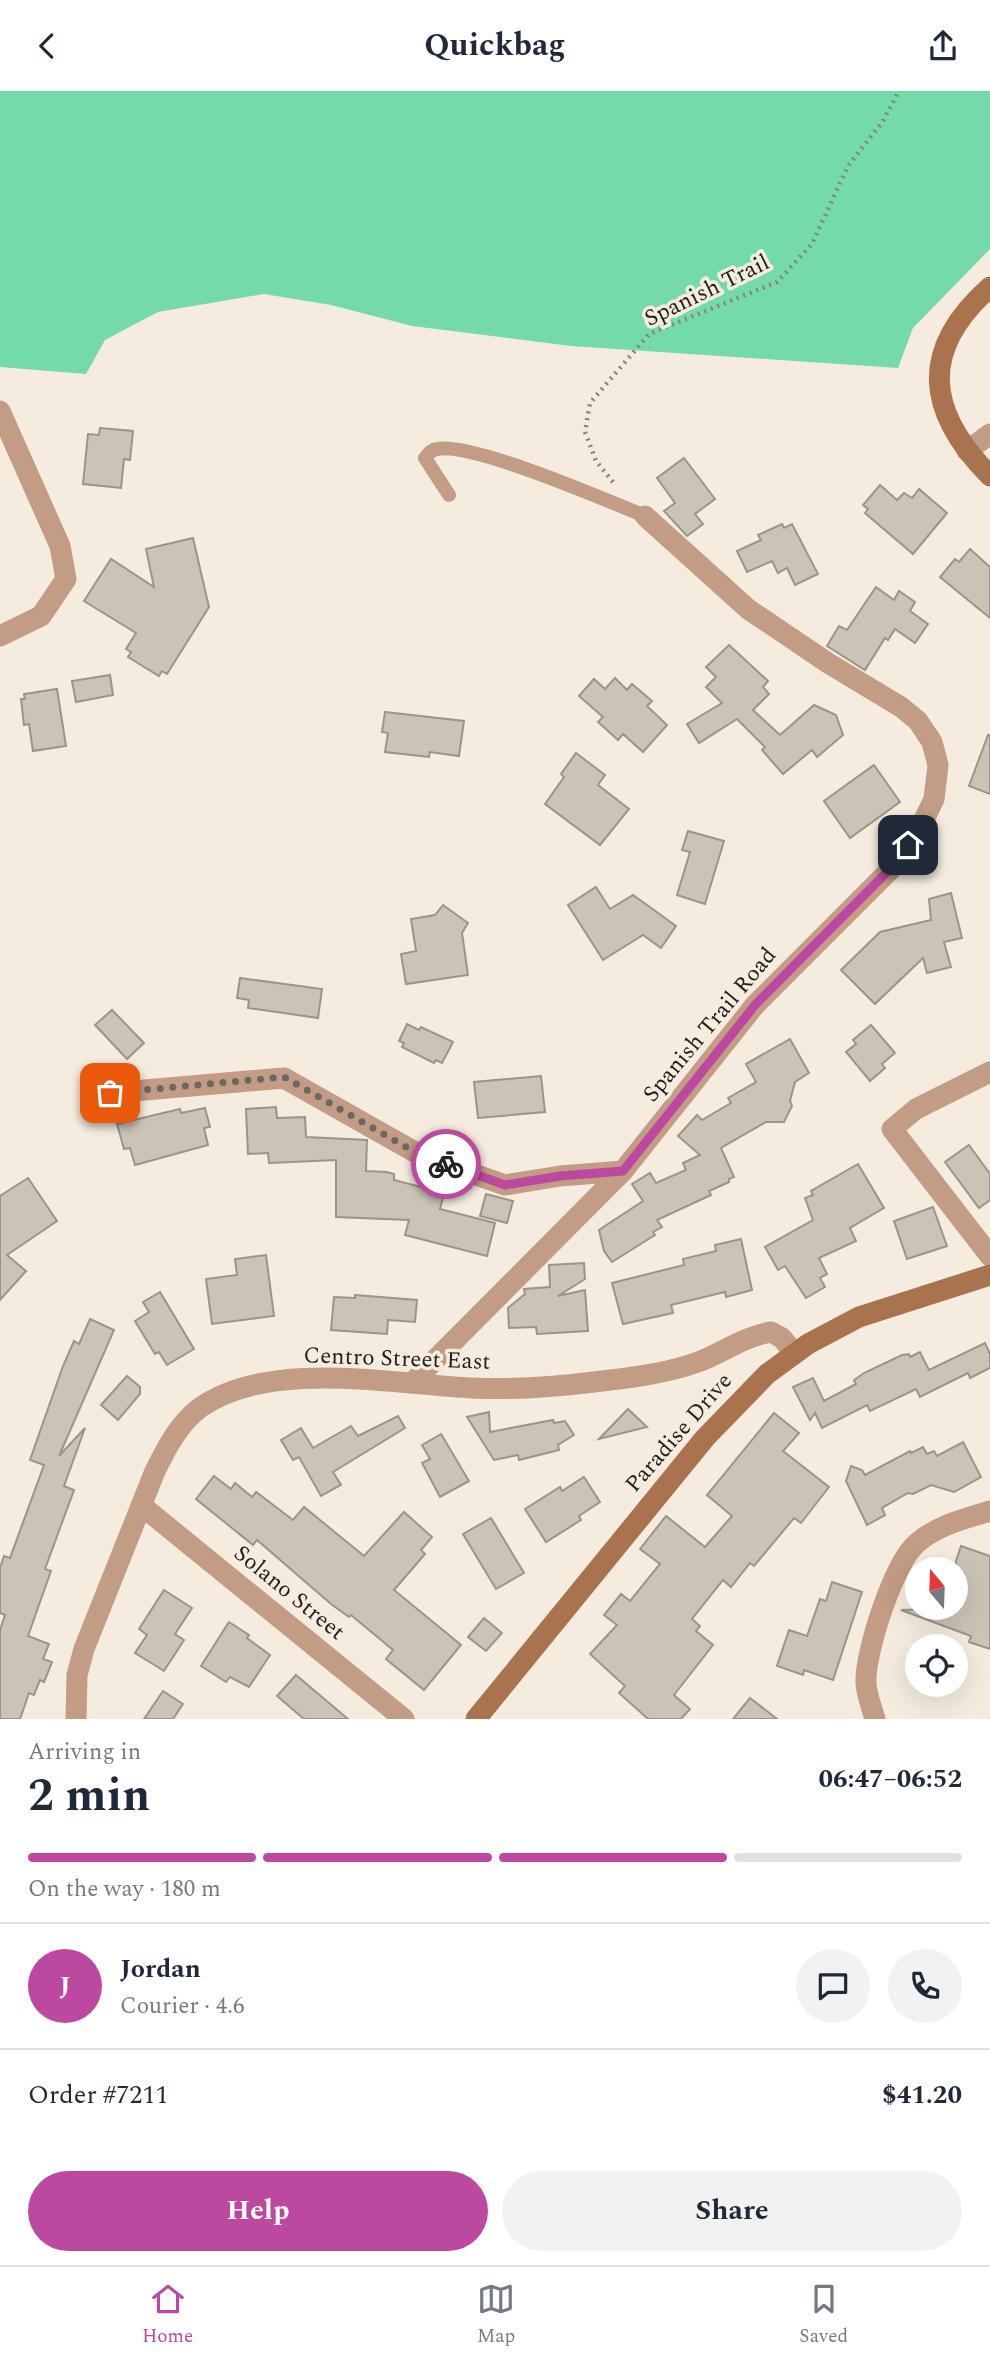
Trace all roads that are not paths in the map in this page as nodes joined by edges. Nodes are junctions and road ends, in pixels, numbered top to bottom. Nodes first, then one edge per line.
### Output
1 (990, 287) edge
2 (0, 411) edge
3 (990, 434) edge
4 (967, 451) junction
5 (990, 476) edge
6 (449, 495) dead end
7 (645, 516) joint
8 (0, 636) edge
9 (990, 1072) edge
10 (110, 1093) dead end
11 (623, 1171) junction
12 (990, 1256) edge
13 (990, 1275) edge
14 (794, 1353) junction
15 (412, 1383) junction
16 (142, 1506) junction
17 (990, 1511) edge
18 (76, 1719) edge
19 (404, 1719) edge
20 (476, 1719) edge
21 (875, 1719) edge

1 - 4 street
2 - 8 street
3 - 4 street
4 - 5 street
6 - 7 lane
7 - 11 street, Spanish Trail Road
9 - 12 street
10 - 11 street
11 - 15 street, Spanish Trail Road
13 - 14 street, Paradise Drive
14 - 15 street, Centro Street East
14 - 20 street, Paradise Drive
15 - 16 street, Centro Street East
16 - 18 street, Centro Street East
16 - 19 street, Solano Street
17 - 21 street

